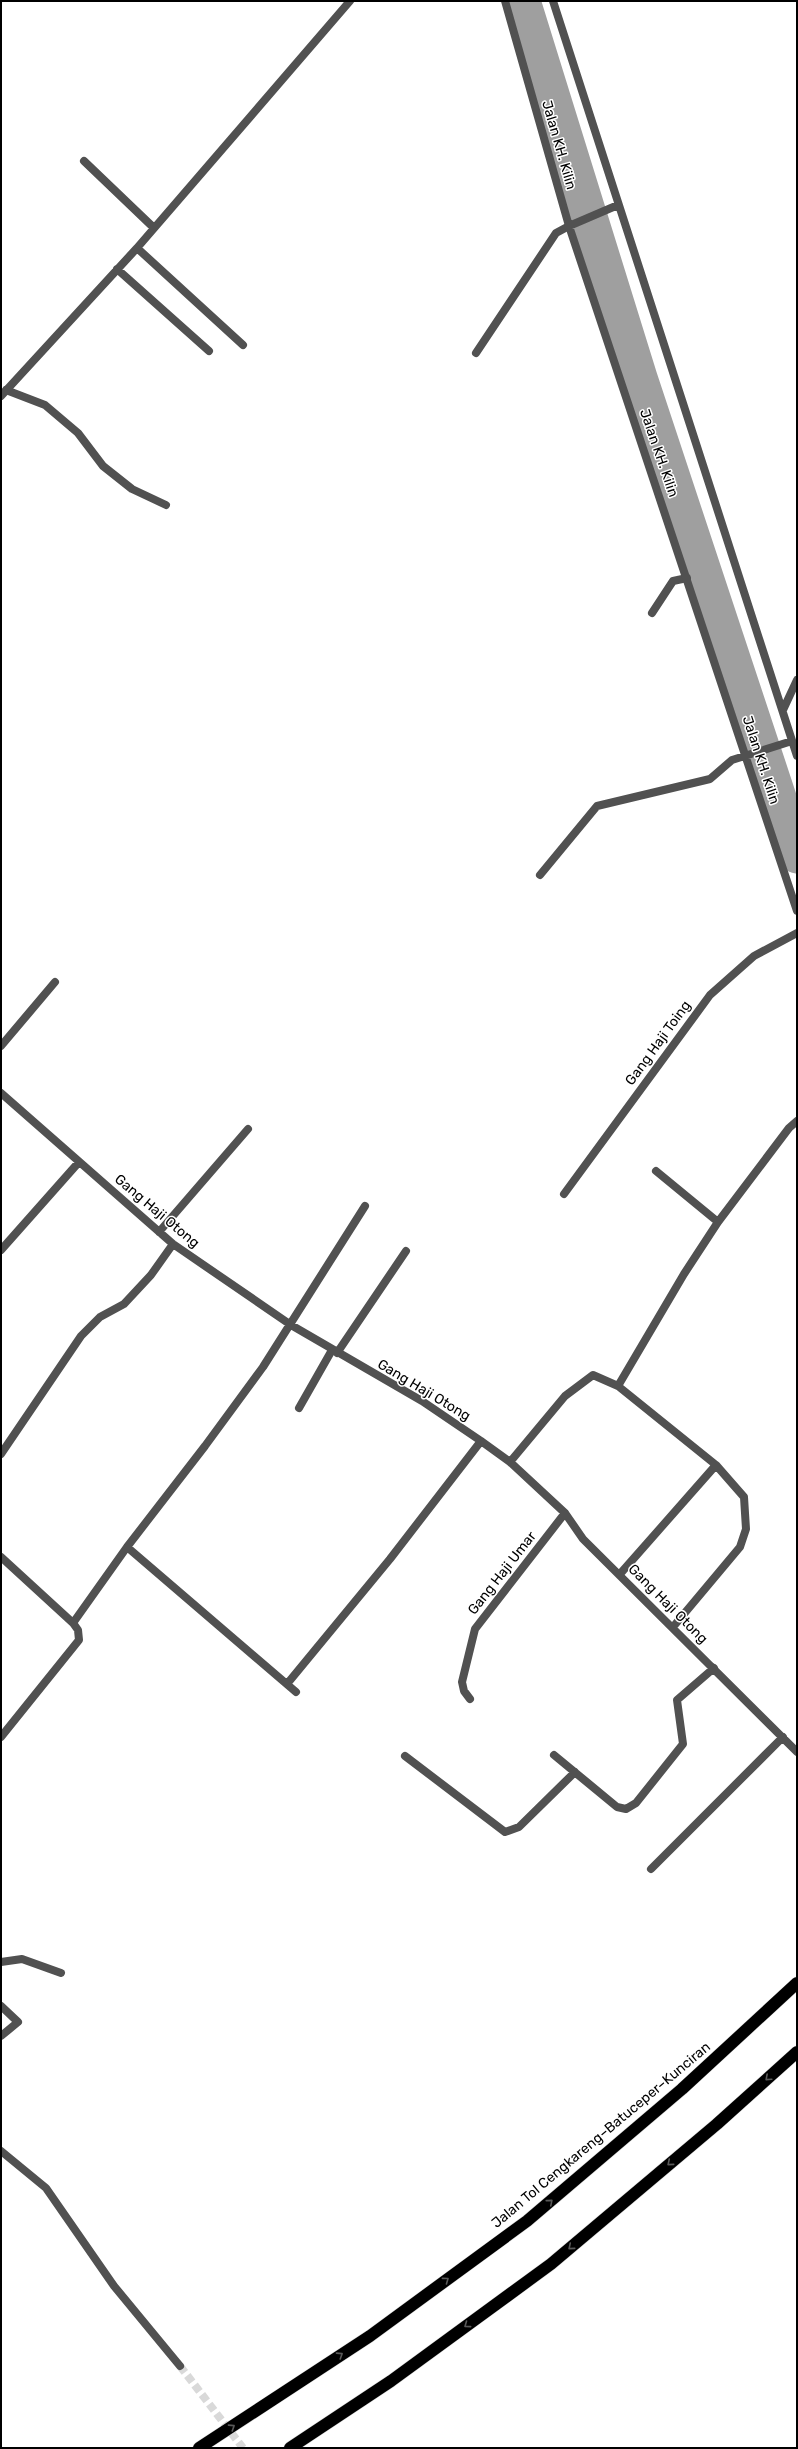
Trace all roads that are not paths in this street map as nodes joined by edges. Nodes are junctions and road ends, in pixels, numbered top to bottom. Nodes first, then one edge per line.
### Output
1 (350, 1) edge
2 (505, 1) edge
3 (553, 1) edge
4 (84, 161) dead end
5 (618, 205) junction
6 (569, 226) junction
7 (154, 228) junction
8 (137, 248) junction
9 (117, 269) junction
10 (243, 345) dead end
11 (209, 351) dead end
12 (476, 353) dead end
13 (4, 393) edge
14 (166, 505) dead end
15 (687, 578) junction
16 (652, 613) dead end
17 (797, 680) edge
18 (783, 710) junction
19 (792, 741) junction
20 (745, 755) junction
21 (797, 756) edge
22 (540, 875) dead end
23 (797, 910) edge
24 (797, 933) edge
25 (55, 982) dead end
26 (1, 1046) edge
27 (1, 1093) edge
28 (797, 1121) edge
29 (248, 1129) dead end
30 (79, 1162) junction
31 (656, 1171) dead end
32 (564, 1194) dead end
33 (365, 1206) dead end
34 (718, 1222) junction
35 (160, 1232) junction
36 (173, 1244) junction
37 (1, 1250) edge
38 (406, 1251) dead end
39 (291, 1325) junction
40 (334, 1352) junction
41 (618, 1386) junction
42 (299, 1408) dead end
43 (481, 1441) junction
44 (1, 1454) edge
45 (510, 1462) junction
46 (716, 1465) junction
47 (565, 1513) junction
48 (126, 1547) junction
49 (1, 1557) edge
50 (620, 1574) junction
51 (73, 1623) junction
52 (673, 1626) junction
53 (714, 1668) junction
54 (287, 1684) junction
55 (296, 1692) dead end
56 (470, 1699) dead end
57 (1, 1737) edge
58 (783, 1737) junction
59 (797, 1752) edge
60 (554, 1755) dead end
61 (405, 1756) dead end
62 (575, 1772) junction
63 (651, 1869) dead end
64 (2, 1961) edge
65 (61, 1973) dead end
66 (797, 1983) edge
67 (1, 2006) edge
68 (1, 2036) edge
69 (797, 2052) edge
70 (1, 2151) edge
71 (180, 2366) tunnel mouth
72 (199, 2448) edge
73 (290, 2448) edge

1 - 7 street
2 - 6 street, Jalan KH. Kilin
3 - 5 street
4 - 7 street
5 - 6 street
5 - 18 street
6 - 12 street
6 - 15 street, Jalan KH. Kilin
7 - 8 street
8 - 9 street
8 - 10 street
9 - 11 street
9 - 13 street
13 - 14 street
15 - 16 street
15 - 20 street, Jalan KH. Kilin
17 - 18 street
18 - 19 street
19 - 20 street
19 - 21 street
20 - 22 street
20 - 23 street, Jalan KH. Kilin
24 - 32 street, Gang Haji Toing
25 - 26 street
27 - 30 street, Gang Haji Otong
28 - 34 street
29 - 35 street
30 - 35 street, Gang Haji Otong
30 - 37 street
31 - 34 street
33 - 39 street
34 - 41 street
35 - 36 street, Gang Haji Otong
36 - 39 street, Gang Haji Otong
36 - 44 street
38 - 40 street
39 - 40 street, Gang Haji Otong
39 - 48 street
40 - 42 street
40 - 43 street, Gang Haji Otong
41 - 45 street
41 - 46 street
43 - 45 street, Gang Haji Otong
43 - 54 street
45 - 47 street, Gang Haji Otong
46 - 50 street
46 - 52 street
47 - 50 street, Gang Haji Otong
47 - 56 street, Gang Haji Umar
48 - 51 street
48 - 54 street
49 - 51 street
50 - 52 street, Gang Haji Otong
51 - 57 street
52 - 53 street, Gang Haji Otong
53 - 58 street, Gang Haji Otong
53 - 62 street
54 - 55 street
58 - 59 street, Gang Haji Otong
58 - 63 street
60 - 62 street
61 - 62 street
64 - 65 street
72 -> 66 highway, Jalan Tol Cengkareng–Batuceper–Kunciran
67 - 68 street
69 -> 73 highway
70 - 71 street

